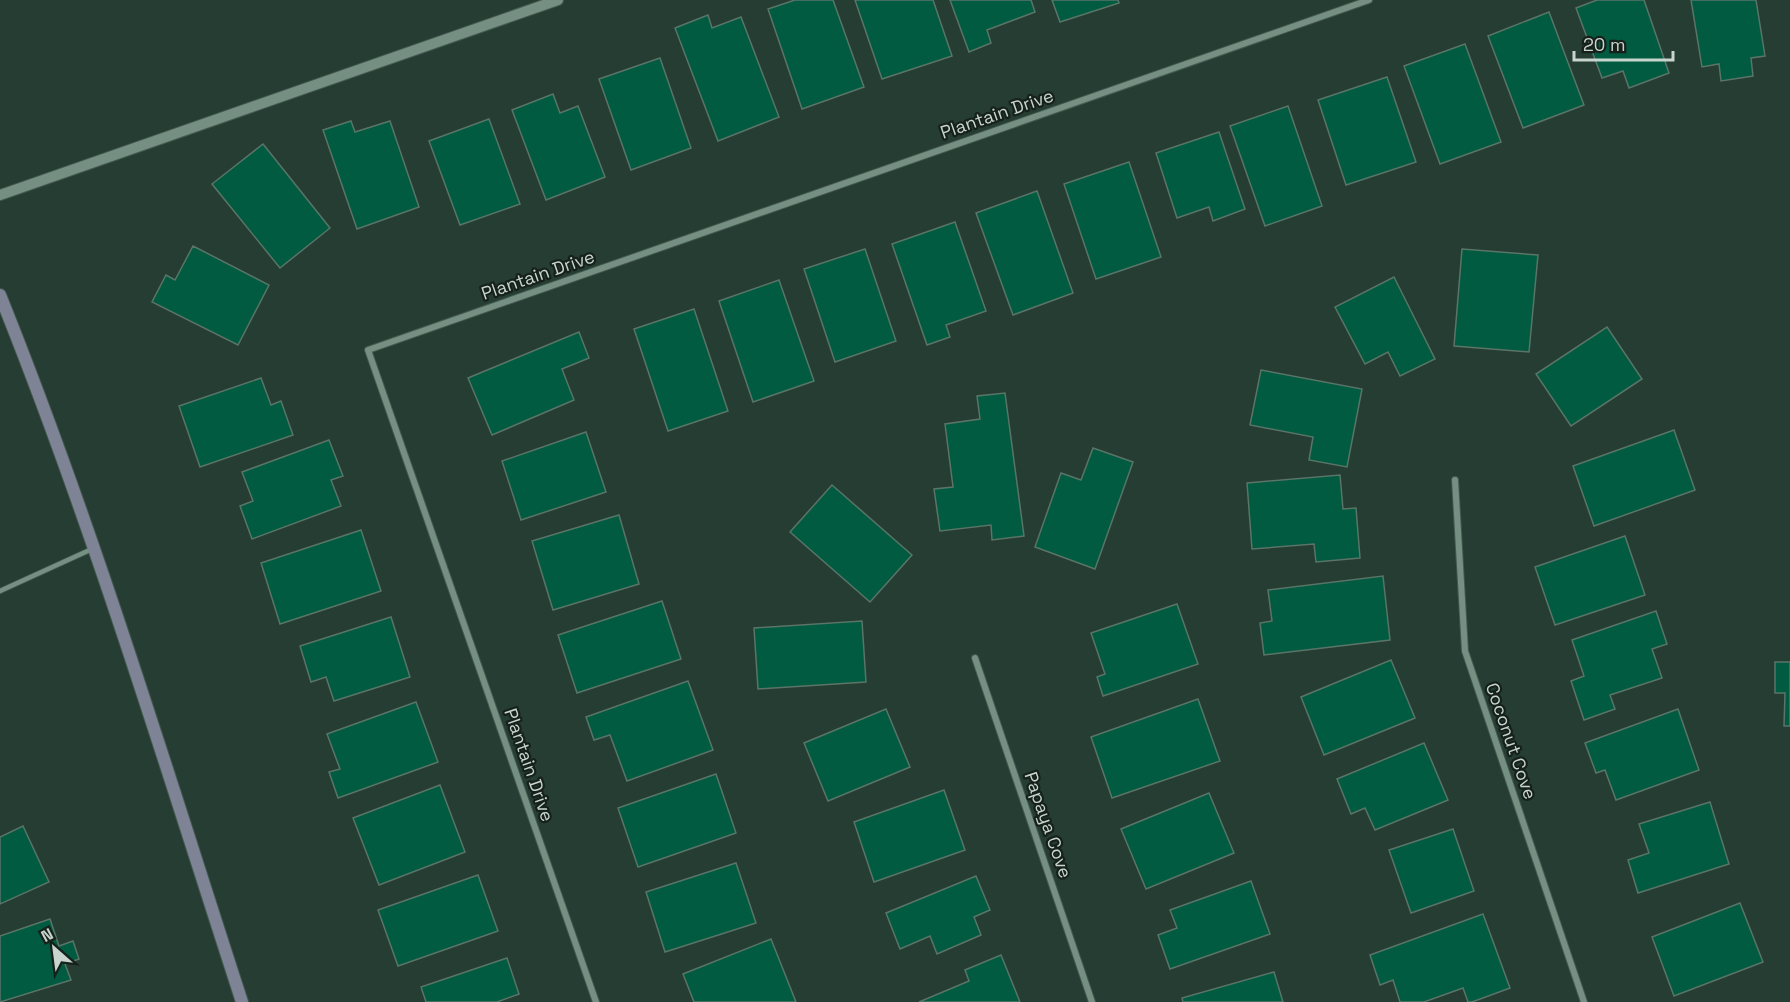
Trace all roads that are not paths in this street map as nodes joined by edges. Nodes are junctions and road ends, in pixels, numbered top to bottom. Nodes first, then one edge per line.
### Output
1 (558, 0) edge
2 (1369, 0) edge
3 (0, 195) edge
4 (0, 295) edge
5 (1455, 480) dead end
6 (94, 548) junction
7 (0, 591) edge
8 (975, 658) dead end
9 (242, 1002) edge
10 (596, 1002) edge
11 (1092, 1002) edge
12 (1584, 1002) edge

1 - 3 street
2 - 10 street, Plantain Drive
4 - 6 main road
5 - 12 street, Coconut Cove
6 - 7 lane
6 - 9 main road
8 - 11 street, Papaya Cove

